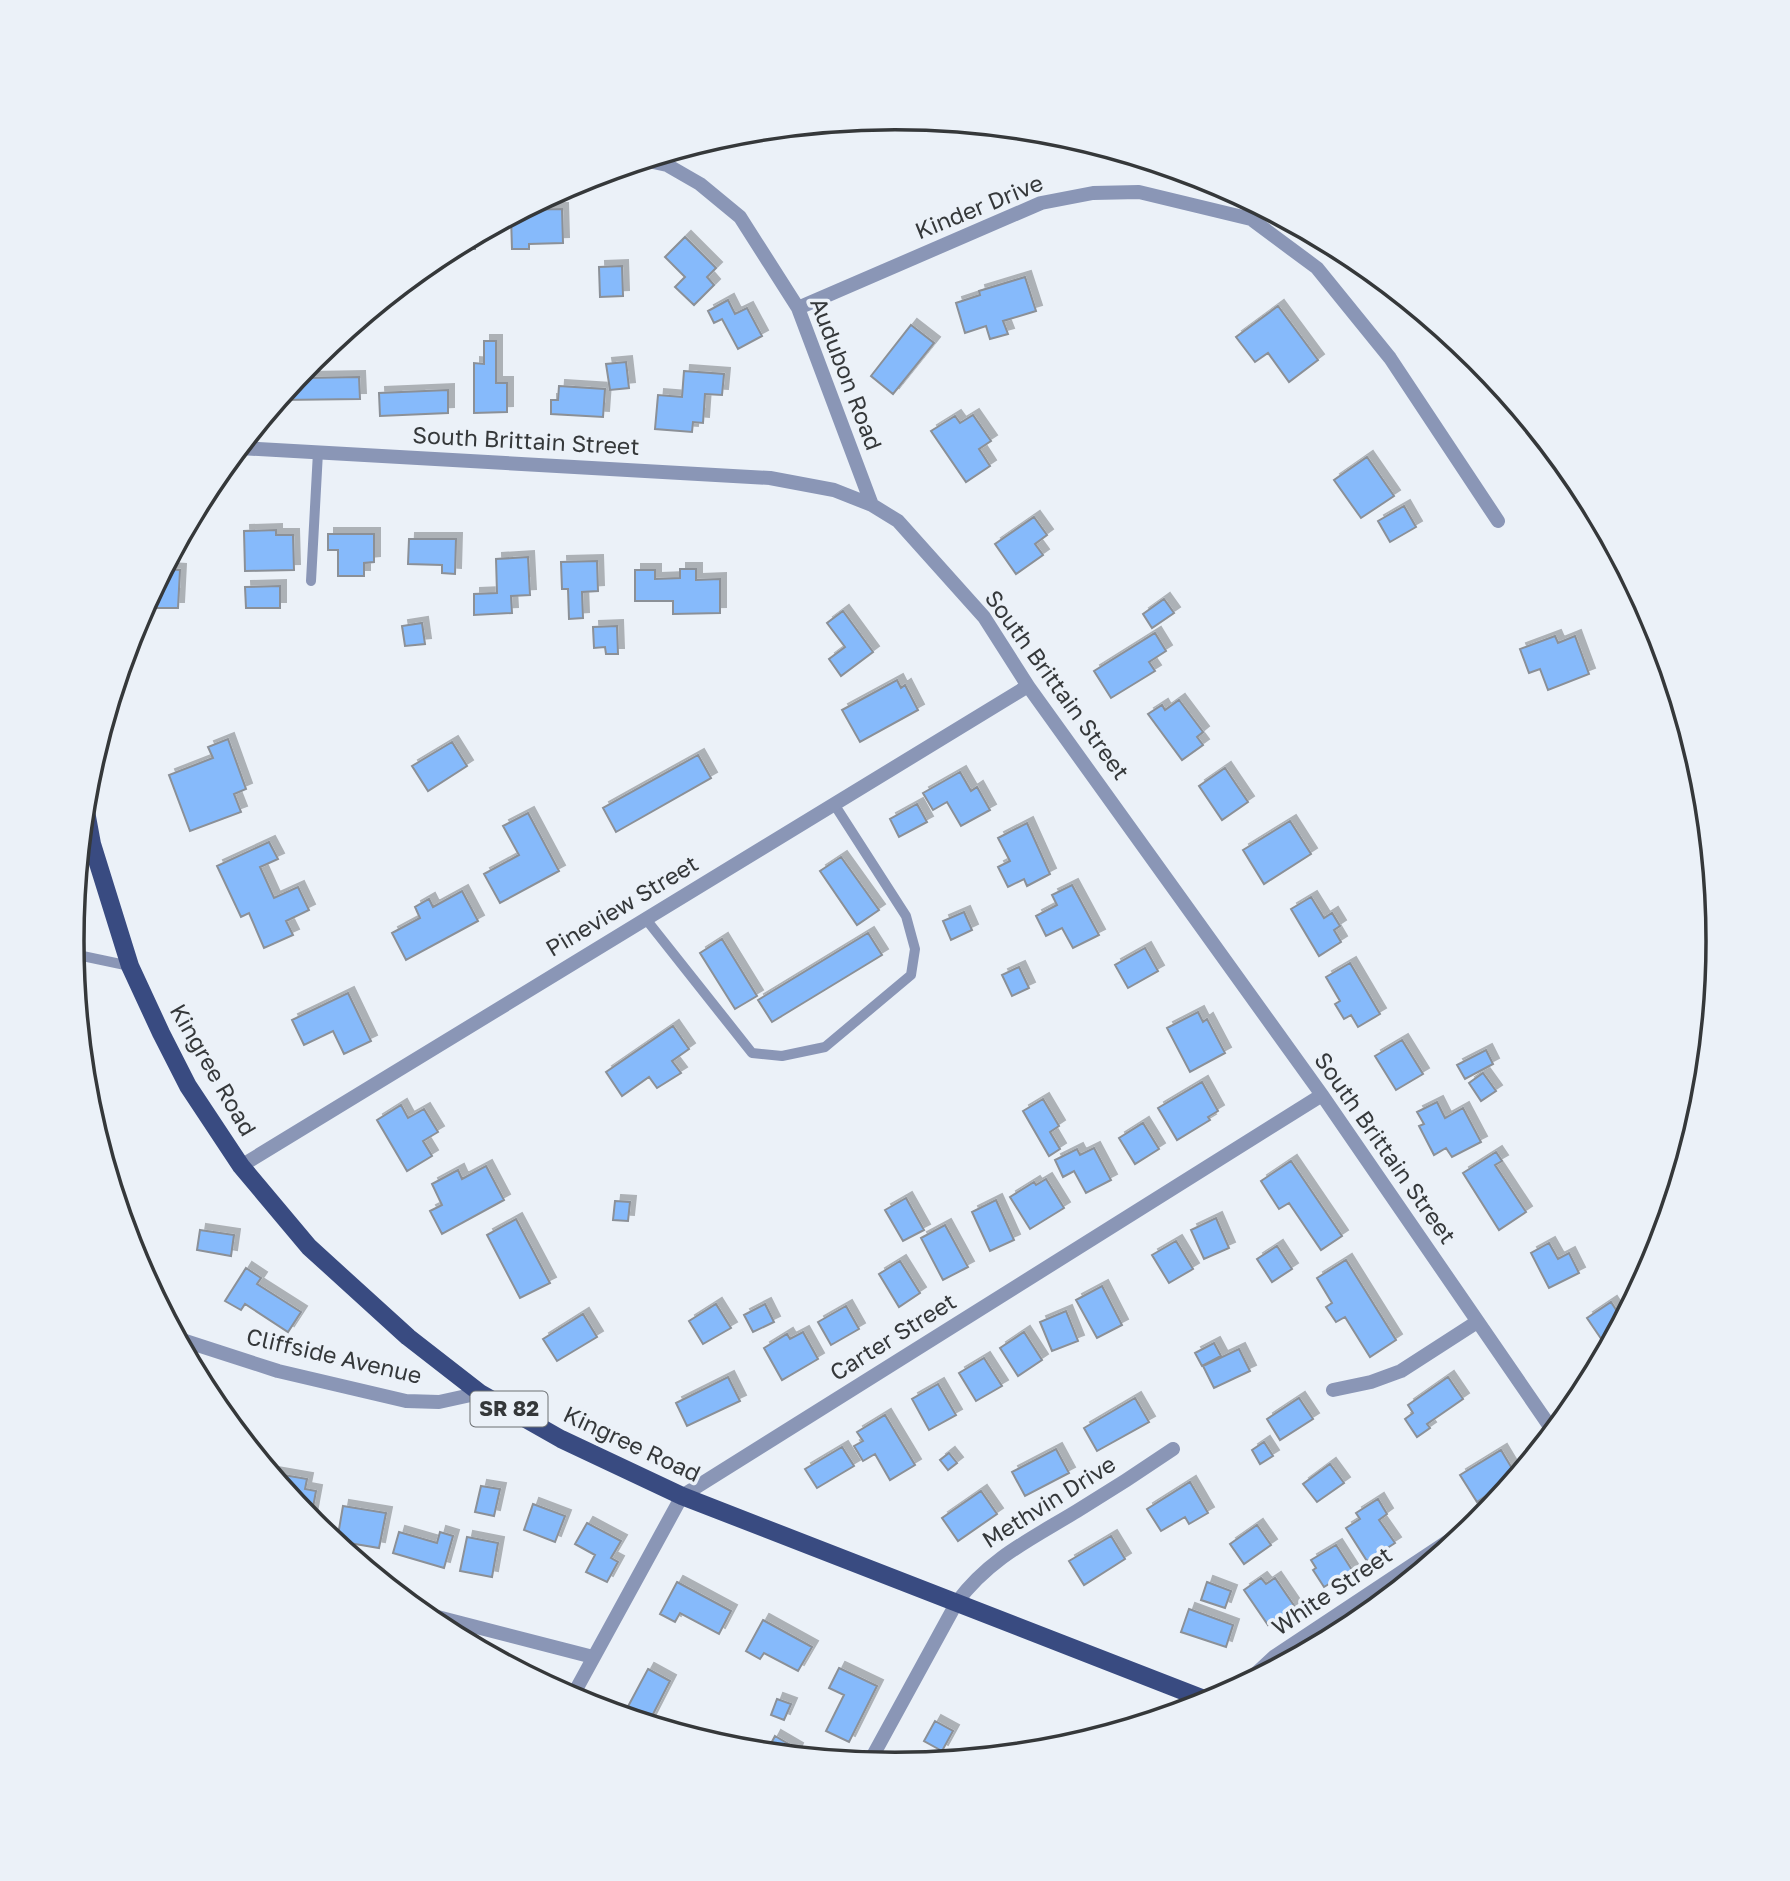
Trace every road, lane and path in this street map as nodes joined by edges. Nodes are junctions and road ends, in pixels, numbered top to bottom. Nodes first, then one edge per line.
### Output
1 (663, 164) edge
2 (798, 308) junction
3 (251, 449) edge
4 (318, 452) junction
5 (872, 505) junction
6 (1499, 521) dead end
7 (311, 581) dead end
8 (1028, 686) junction
9 (834, 804) junction
10 (91, 837) edge
11 (645, 918) junction
12 (85, 956) edge
13 (130, 966) junction
14 (1322, 1096) junction
15 (241, 1166) junction
16 (1477, 1322) junction
17 (191, 1343) edge
18 (1334, 1390) dead end
19 (480, 1393) junction
20 (1547, 1422) edge
21 (1173, 1449) dead end
22 (682, 1496) junction
23 (1414, 1564) edge
24 (957, 1602) junction
25 (454, 1621) edge
26 (593, 1657) junction
27 (1273, 1657) edge
28 (577, 1687) edge
29 (1193, 1695) edge
30 (875, 1751) edge

1 - 2 street, Audubon Road
2 - 5 street, Audubon Road
2 - 6 street, Kinder Drive
3 - 4 street, South Brittain Street
4 - 5 street, South Brittain Street
4 - 7 lane
5 - 8 street, South Brittain Street
8 - 9 street, Pineview Street
8 - 14 street, South Brittain Street
9 - 11 street, Pineview Street
9 - 11 lane
10 - 13 main road, Kingree Road / SR 82
11 - 15 street, Pineview Street
12 - 13 lane
13 - 15 main road, Kingree Road / SR 82
14 - 16 street, South Brittain Street
14 - 22 street, Carter Street
15 - 19 main road, Kingree Road / SR 82
16 - 18 street
16 - 20 street, South Brittain Street
17 - 19 street, Cliffside Avenue
19 - 22 main road, Kingree Road / SR 82
21 - 24 street, Methvin Drive
22 - 24 main road, Kingree Road / SR 82
22 - 26 street, Carter Street
23 - 27 street, White Street
24 - 29 main road, Kingree Road / SR 82
24 - 30 street, Methvin Drive
25 - 26 street
26 - 28 street, Carter Street

